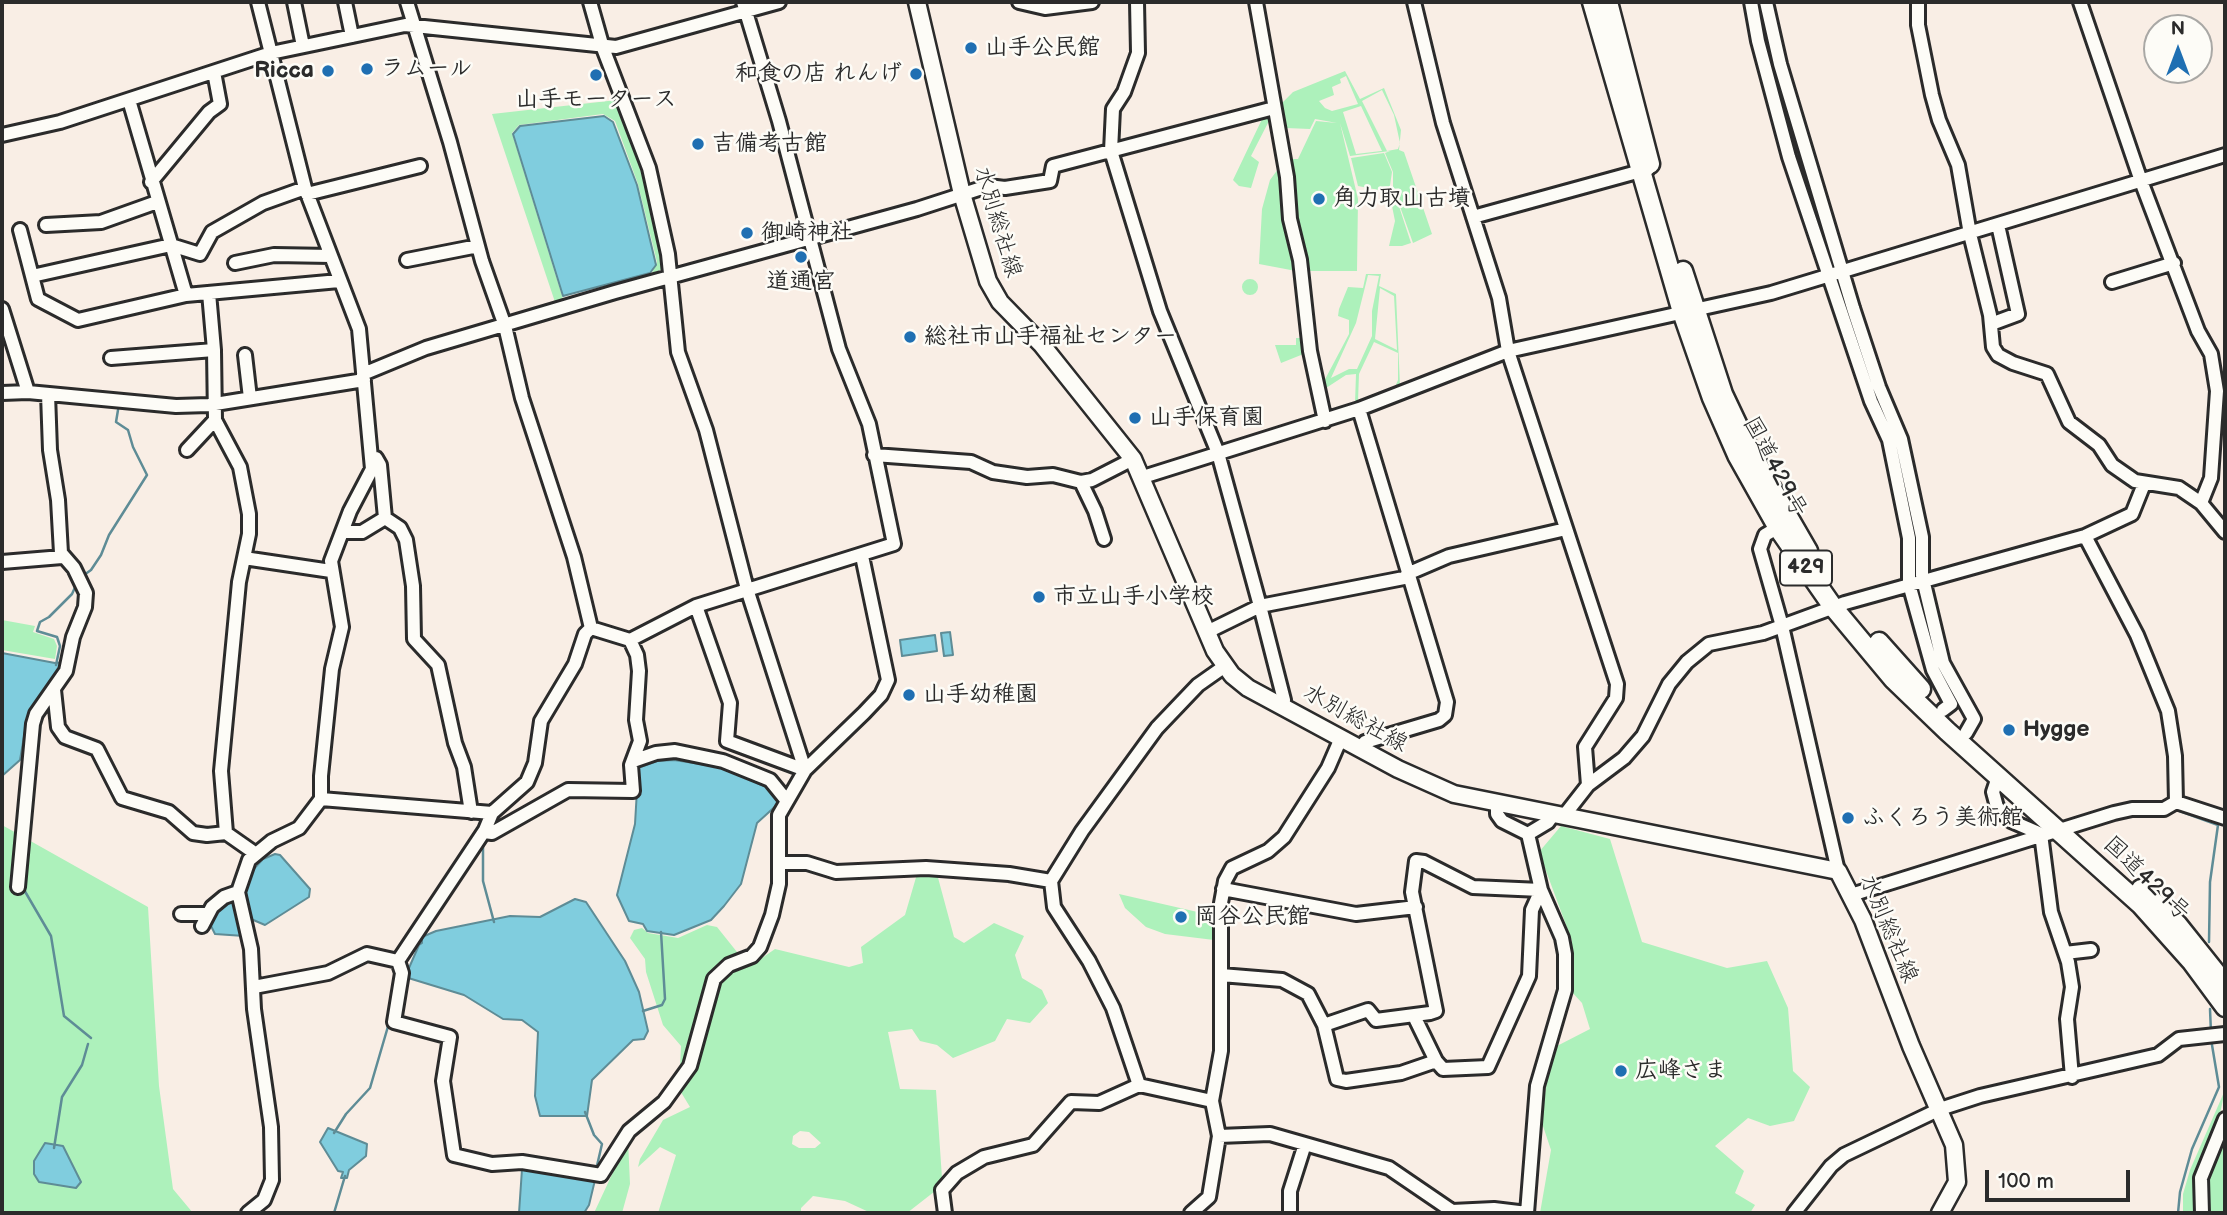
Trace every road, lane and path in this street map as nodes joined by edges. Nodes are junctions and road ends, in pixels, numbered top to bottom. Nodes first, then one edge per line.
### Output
1 (258, 2) edge
2 (294, 2) edge
3 (345, 2) edge
4 (407, 2) edge
5 (590, 2) edge
6 (779, 2) edge
7 (917, 2) edge
8 (1018, 2) edge
9 (1092, 2) edge
10 (1137, 2) edge
11 (1256, 2) edge
12 (1414, 2) edge
13 (1592, 2) edge
14 (1608, 2) edge
15 (1751, 2) edge
16 (1766, 2) edge
17 (1918, 2) edge
18 (2080, 2) edge
19 (745, 7) edge
20 (415, 25) junction
21 (352, 36) junction
22 (303, 46) junction
23 (603, 48) junction
24 (271, 53) junction
25 (214, 72) junction
26 (129, 100) junction
27 (1275, 108) junction
28 (2, 135) edge
29 (1111, 151) junction
30 (2225, 155) edge
31 (420, 166) dead end
32 (1646, 170) junction
33 (2141, 181) junction
34 (151, 182) junction
35 (306, 191) junction
36 (962, 194) junction
37 (157, 202) junction
38 (1473, 217) junction
39 (46, 225) dead end
40 (1998, 225) junction
41 (20, 230) dead end
42 (1969, 234) junction
43 (810, 238) junction
44 (171, 245) junction
45 (478, 246) junction
46 (331, 256) junction
47 (407, 260) dead end
48 (235, 263) dead end
49 (2175, 263) junction
50 (1836, 275) junction
51 (32, 276) junction
52 (671, 278) junction
53 (339, 281) junction
54 (2112, 282) dead end
55 (209, 293) junction
56 (186, 295) junction
57 (2, 309) edge
58 (1688, 311) junction
59 (1991, 324) junction
60 (505, 326) junction
61 (214, 350) junction
62 (1508, 351) junction
63 (245, 355) dead end
64 (111, 358) dead end
65 (364, 377) junction
66 (2221, 391) edge
67 (28, 392) junction
68 (2, 393) edge
69 (48, 394) junction
70 (250, 398) junction
71 (216, 404) junction
72 (1359, 409) junction
73 (215, 421) junction
74 (1325, 421) junction
75 (187, 450) dead end
76 (371, 452) junction
77 (1218, 453) junction
78 (874, 455) junction
79 (1133, 459) junction
80 (1143, 477) junction
81 (1081, 482) junction
82 (2144, 484) junction
83 (2201, 503) junction
84 (385, 518) junction
85 (1783, 524) junction
86 (1566, 528) junction
87 (342, 532) junction
88 (2225, 532) edge
89 (2085, 536) junction
90 (1104, 539) dead end
91 (862, 556) junction
92 (62, 557) junction
93 (244, 558) junction
94 (2, 562) edge
95 (331, 571) junction
96 (1408, 575) junction
97 (1917, 582) junction
98 (747, 589) junction
99 (1839, 605) junction
100 (696, 606) junction
101 (1261, 606) junction
102 (1782, 626) junction
103 (591, 628) junction
104 (1207, 632) junction
105 (630, 640) junction
106 (1225, 666) junction
107 (54, 690) junction
108 (1282, 706) junction
109 (1943, 710) junction
110 (1966, 733) junction
111 (1341, 738) junction
112 (1360, 748) junction
113 (633, 761) junction
114 (805, 770) junction
115 (1998, 777) junction
116 (1588, 785) junction
117 (321, 799) junction
118 (787, 801) junction
119 (1497, 804) junction
120 (2170, 805) junction
121 (471, 812) junction
122 (492, 813) junction
123 (1558, 816) junction
124 (2225, 818) edge
125 (2057, 831) junction
126 (226, 832) junction
127 (484, 832) junction
128 (1528, 834) junction
129 (256, 854) junction
130 (781, 863) junction
131 (1838, 871) junction
132 (1051, 881) junction
133 (19, 887) dead end
134 (1223, 889) junction
135 (1541, 890) junction
136 (238, 892) junction
137 (1851, 895) junction
138 (1416, 907) junction
139 (181, 914) dead end
140 (2091, 950) dead end
141 (2064, 953) junction
142 (398, 961) junction
143 (1221, 975) junction
144 (2221, 982) edge
145 (254, 987) junction
146 (2225, 1007) edge
147 (1414, 1016) junction
148 (1324, 1025) junction
149 (2216, 1035) edge
150 (1436, 1061) junction
151 (2072, 1077) junction
152 (1139, 1085) junction
153 (1212, 1101) junction
154 (1940, 1109) junction
155 (2225, 1119) edge
156 (1218, 1138) junction
157 (1305, 1144) junction
158 (248, 1213) edge
159 (946, 1213) edge
160 (1191, 1213) edge
161 (1290, 1213) edge
162 (1527, 1213) edge
163 (1794, 1213) edge
164 (1941, 1213) edge
165 (2202, 1213) edge

1 - 24 street
2 - 22 street
3 - 21 street
4 - 20 street
5 - 23 street
6 - 19 street
7 - 36 main road, 水別総社線
8 - 9 street
10 - 29 street
11 - 27 street
12 - 38 street
13 - 32 highway, 国道429号 / 429
14 - 32 highway, 国道429号 / 429
15 - 50 street
16 - 50 street
17 - 42 street
18 - 33 street
19 - 23 street
19 - 43 street
20 - 21 street
20 - 23 street
20 - 45 street
21 - 22 street
22 - 24 street
23 - 52 street
24 - 25 street
24 - 35 street
25 - 26 street
25 - 34 street
26 - 28 street
26 - 34 street
27 - 29 street
27 - 74 street
29 - 36 street
29 - 77 street
30 - 33 street
31 - 35 street
32 - 38 street
32 - 58 highway, 国道429号 / 429
33 - 40 street
33 - 49 street
34 - 37 street
35 - 44 street
35 - 46 street
36 - 43 street
36 - 79 main road, 水別総社線
37 - 39 street
37 - 44 street
38 - 62 street
40 - 42 street
40 - 59 street
41 - 51 street
42 - 50 street
42 - 59 street
43 - 52 street
43 - 78 street
44 - 51 street
44 - 56 street
45 - 47 street
45 - 60 street
46 - 48 street
46 - 53 street
49 - 54 street
49 - 66 street
50 - 58 street
50 - 97 street
51 - 56 street
52 - 60 street
52 - 98 street
53 - 55 street
53 - 65 street
55 - 56 street
55 - 61 street
57 - 67 street
58 - 62 street
58 - 85 highway, 国道429号 / 429
59 - 82 street
60 - 65 street
60 - 103 street
61 - 64 street
61 - 71 street
62 - 72 street
62 - 86 street
63 - 70 street
65 - 70 street
65 - 76 street
66 - 83 street
67 - 68 street
67 - 69 street
69 - 71 street
69 - 92 street
70 - 71 street
71 - 73 street
72 - 74 street
72 - 96 street
73 - 75 street
73 - 93 street
74 - 77 street
76 - 84 street
76 - 87 street
77 - 80 street
77 - 101 street
78 - 81 street
78 - 91 street
79 - 80 main road, 水別総社線
79 - 81 street
80 - 104 main road, 水別総社線
81 - 90 street
82 - 83 street
82 - 89 street
83 - 88 street
84 - 87 street
84 - 121 street
85 - 99 highway, 国道429号 / 429
85 - 102 street
86 - 96 street
86 - 116 street
87 - 95 street
89 - 97 street
89 - 120 street
91 - 98 street
91 - 114 street
92 - 94 street
92 - 107 street
93 - 95 street
93 - 126 street
95 - 117 street
96 - 101 street
96 - 112 street
97 - 99 street
97 - 109 street
97 - 110 street
98 - 100 street
98 - 114 street
99 - 102 street
99 - 109 highway, 国道429号 / 429
99 - 115 highway, 国道429号 / 429
100 - 105 street
100 - 114 street
101 - 104 street
101 - 108 street
102 - 116 street
102 - 131 street
103 - 105 street
103 - 122 street
104 - 106 main road, 水別総社線
105 - 113 street
106 - 108 main road, 水別総社線
106 - 132 street
107 - 126 street
107 - 133 street
108 - 111 main road, 水別総社線
109 - 110 highway, 国道429号 / 429
110 - 125 highway, 国道429号 / 429
111 - 112 main road, 水別総社線
111 - 134 street
112 - 119 main road, 水別総社線
113 - 118 street
113 - 127 street
114 - 118 street
115 - 125 highway, 国道429号 / 429
115 - 125 street
116 - 123 street
117 - 121 street
117 - 129 street
118 - 130 street
119 - 123 main road, 水別総社線
119 - 128 street
120 - 124 street
120 - 125 street
121 - 122 street
122 - 127 street
123 - 128 street
123 - 131 main road, 水別総社線
125 - 137 street
125 - 141 street
125 - 144 highway, 国道429号 / 429
126 - 129 street
127 - 142 street
128 - 135 street
129 - 136 street
130 - 132 street
130 - 142 street
131 - 137 main road, 水別総社線
132 - 152 street
134 - 138 street
134 - 143 street
135 - 138 street
135 - 150 street
135 - 162 street
136 - 139 street
136 - 145 street
137 - 154 main road, 水別総社線
138 - 147 street
140 - 141 street
141 - 151 street
142 - 145 street
143 - 148 street
143 - 153 street
144 - 146 highway, 国道429号 / 429
145 - 158 street
147 - 148 street
147 - 150 street
148 - 150 street
149 - 151 street
151 - 154 street
152 - 153 street
152 - 159 street
153 - 156 street
154 - 163 street
154 - 164 main road, 水別総社線
155 - 165 street
156 - 157 street
156 - 160 street
157 - 161 street
157 - 162 street

